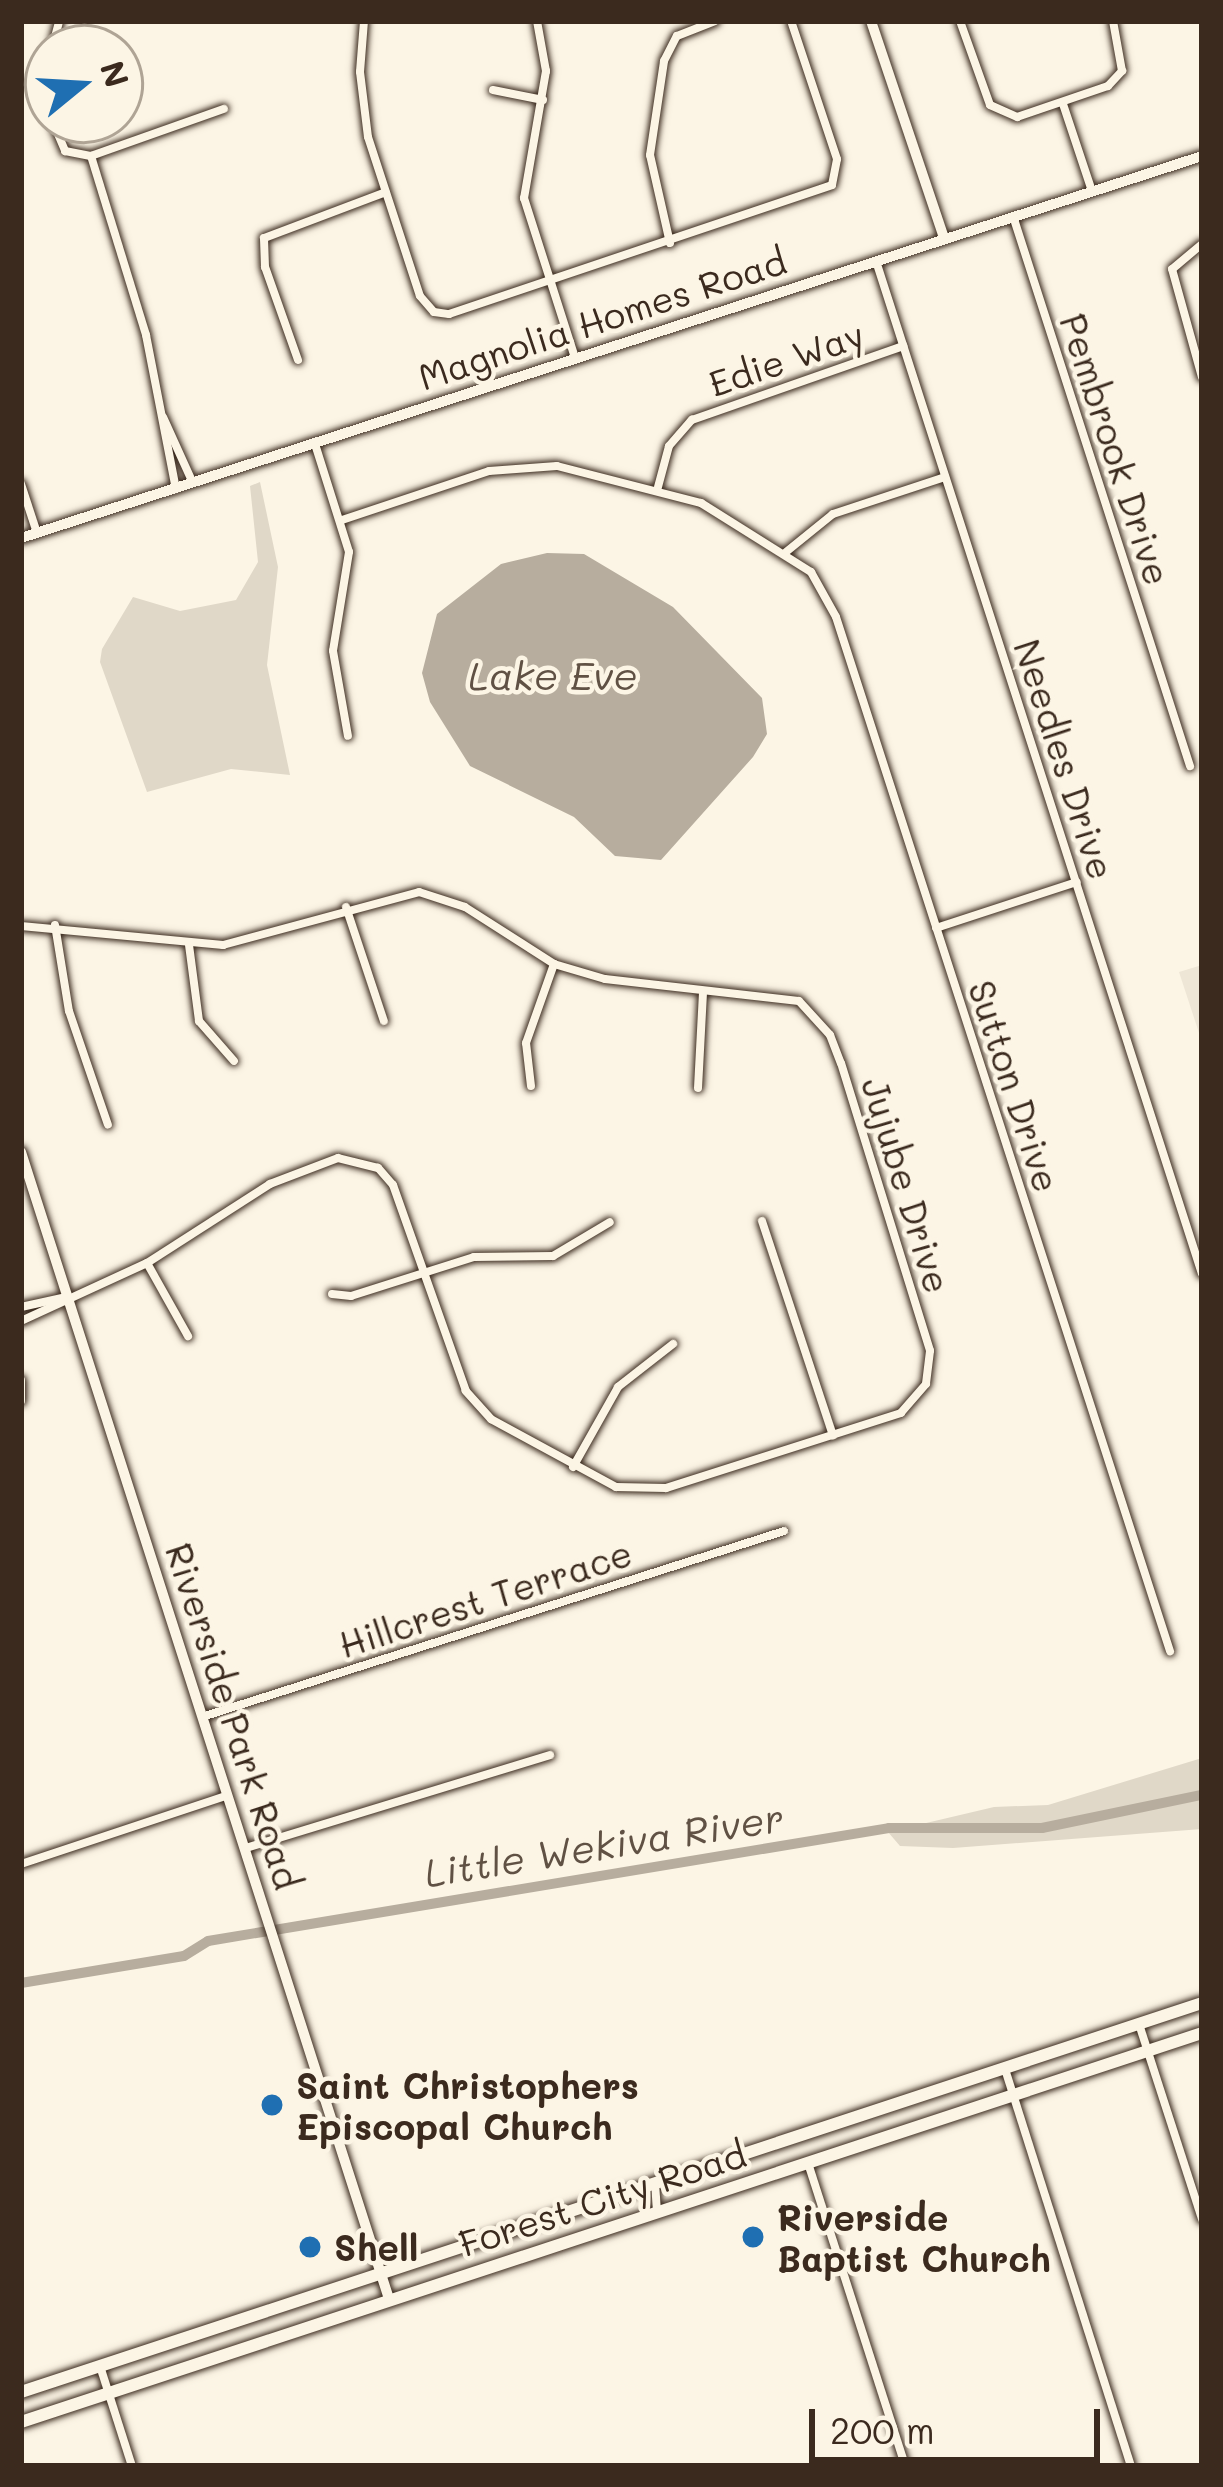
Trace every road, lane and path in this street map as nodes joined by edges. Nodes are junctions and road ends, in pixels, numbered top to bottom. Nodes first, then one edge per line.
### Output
1 (364, 21) edge
2 (537, 21) edge
3 (715, 21) edge
4 (791, 21) edge
5 (871, 21) edge
6 (961, 21) edge
7 (1113, 21) edge
8 (493, 90) dead end
9 (543, 100) junction
10 (1063, 104) junction
11 (224, 109) dead end
12 (62, 144) edge
13 (91, 156) junction
14 (1202, 156) edge
15 (1092, 190) junction
16 (386, 192) junction
17 (1013, 216) junction
18 (944, 238) junction
19 (670, 243) junction
20 (1202, 244) edge
21 (875, 261) junction
22 (548, 281) junction
23 (903, 346) junction
24 (574, 358) junction
25 (298, 360) dead end
26 (1202, 377) edge
27 (159, 411) junction
28 (315, 444) junction
29 (183, 452) junction
30 (166, 458) junction
31 (945, 478) junction
32 (193, 483) junction
33 (21, 484) edge
34 (658, 487) junction
35 (176, 489) junction
36 (342, 520) junction
37 (37, 532) junction
38 (21, 538) edge
39 (786, 553) junction
40 (348, 736) dead end
41 (1190, 766) dead end
42 (1077, 882) junction
43 (346, 907) junction
44 (55, 925) junction
45 (21, 926) edge
46 (936, 928) junction
47 (189, 945) junction
48 (554, 964) junction
49 (703, 994) junction
50 (384, 1021) dead end
51 (234, 1061) dead end
52 (531, 1085) dead end
53 (698, 1088) dead end
54 (108, 1126) dead end
55 (21, 1152) edge
56 (762, 1221) dead end
57 (610, 1222) dead end
58 (147, 1263) junction
59 (423, 1273) junction
60 (1202, 1274) edge
61 (332, 1294) dead end
62 (69, 1297) junction
63 (21, 1307) edge
64 (21, 1321) edge
65 (188, 1336) dead end
66 (673, 1344) dead end
67 (21, 1380) edge
68 (21, 1401) edge
69 (833, 1436) junction
70 (573, 1467) junction
71 (784, 1531) dead end
72 (1170, 1651) dead end
73 (202, 1717) junction
74 (550, 1755) dead end
75 (228, 1795) junction
76 (246, 1848) junction
77 (21, 1864) edge
78 (1202, 2003) edge
79 (1139, 2024) junction
80 (1202, 2033) edge
81 (1148, 2051) junction
82 (1005, 2069) junction
83 (1010, 2097) junction
84 (808, 2163) junction
85 (655, 2183) junction
86 (657, 2212) junction
87 (1202, 2219) edge
88 (382, 2271) junction
89 (389, 2299) junction
90 (100, 2366) junction
91 (62, 2378) junction
92 (21, 2392) edge
93 (109, 2393) junction
94 (70, 2406) junction
95 (21, 2422) edge
96 (132, 2466) edge
97 (905, 2466) edge
98 (1130, 2466) edge

1 - 16 street
2 - 9 street
3 - 19 street
4 - 19 street
5 - 18 street
6 - 10 street
7 - 10 street
8 - 9 street
9 - 22 street
10 - 15 street
11 - 13 street
12 - 13 street
13 - 27 street
14 - 15 street, Magnolia Homes Road
15 - 17 street, Magnolia Homes Road
16 - 22 street
16 - 25 street
17 - 18 street, Magnolia Homes Road
17 - 41 street, Pembrook Drive
18 - 21 street, Magnolia Homes Road
19 - 22 street
20 - 26 street
21 - 23 street, Needles Drive
21 - 24 street, Magnolia Homes Road
22 - 24 street
23 - 31 street, Needles Drive
23 - 34 street, Edie Way
24 - 28 street, Magnolia Homes Road
27 - 29 street
27 - 30 street
28 - 32 street, Magnolia Homes Road
28 - 36 street
29 - 30 street
29 - 32 street
30 - 35 street
31 - 39 street
31 - 42 street, Needles Drive
32 - 35 street, Magnolia Homes Road
33 - 37 street
34 - 36 street, Sutton Drive
34 - 39 street, Sutton Drive
35 - 37 street, Magnolia Homes Road
36 - 40 street
37 - 38 street, Magnolia Homes Road
39 - 46 street, Sutton Drive
42 - 46 street
42 - 60 street, Needles Drive
43 - 47 street
43 - 48 street
43 - 50 street
44 - 45 street
44 - 47 street
44 - 54 street
46 - 72 street, Sutton Drive
47 - 51 street
48 - 49 street
48 - 52 street
49 - 53 street
49 - 69 street, Jujube Drive
55 - 62 street, Riverside Park Road
56 - 69 street
57 - 59 street
58 - 59 street
58 - 62 street
58 - 65 street
59 - 61 street
59 - 70 street
62 - 63 street
62 - 64 street
62 - 73 street, Riverside Park Road
66 - 70 street
67 - 68 street
69 - 70 street
71 - 73 street, Hillcrest Terrace
73 - 75 street, Riverside Park Road
74 - 76 street
75 - 76 street, Riverside Park Road
75 - 77 street
76 - 88 street, Riverside Park Road
78 - 79 main road, Forest City Road
79 - 81 street
79 - 82 main road, Forest City Road
80 - 81 main road, Forest City Road
81 - 83 main road, Forest City Road
81 - 87 street
82 - 83 street
82 - 85 main road, Forest City Road
83 - 84 main road, Forest City Road
83 - 98 street
84 - 86 main road, Forest City Road
84 - 97 street
85 - 86 street
85 - 88 main road, Forest City Road
86 - 89 main road, Forest City Road
88 - 89 street, Riverside Park Road
88 - 90 main road, Forest City Road
89 - 93 main road, Forest City Road
90 - 91 main road, Forest City Road
90 - 93 street
91 - 92 main road, Forest City Road
91 - 94 street
93 - 94 main road, Forest City Road
93 - 96 street
94 - 95 main road, Forest City Road

